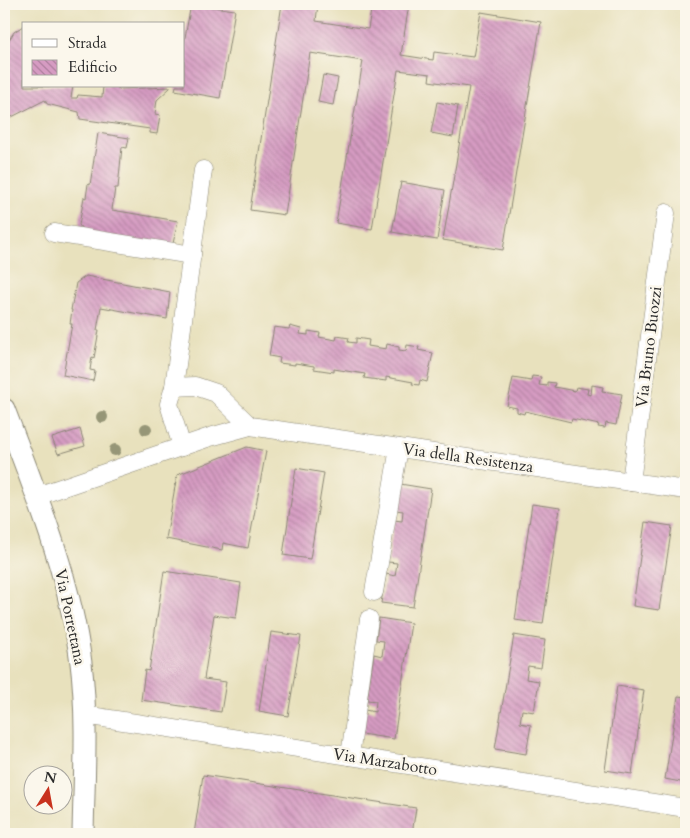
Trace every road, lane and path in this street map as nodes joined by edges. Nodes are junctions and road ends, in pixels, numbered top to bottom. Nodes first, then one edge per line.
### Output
1 (203, 170) dead end
2 (666, 213) dead end
3 (54, 233) dead end
4 (192, 255) junction
5 (174, 388) junction
6 (4, 409) edge
7 (250, 426) junction
8 (182, 447) junction
9 (399, 448) junction
10 (631, 482) junction
11 (686, 490) edge
12 (37, 496) junction
13 (374, 592) dead end
14 (369, 619) dead end
15 (84, 715) junction
16 (350, 756) junction
17 (686, 808) edge
18 (83, 834) edge

1 - 4 street
2 - 10 street, Via Bruno Buozzi
3 - 4 street
4 - 5 street
5 - 7 street
5 - 8 street
6 - 12 main road, Via Porrettana
7 - 8 street, Via della Resistenza
7 - 9 street, Via della Resistenza
8 - 12 street, Via della Resistenza
9 - 10 street, Via della Resistenza
9 - 13 street
10 - 11 street, Via della Resistenza
12 - 15 main road, Via Porrettana
14 - 16 street
15 - 16 street, Via Marzabotto
15 - 18 main road, Via Porrettana
16 - 17 street, Via Marzabotto

